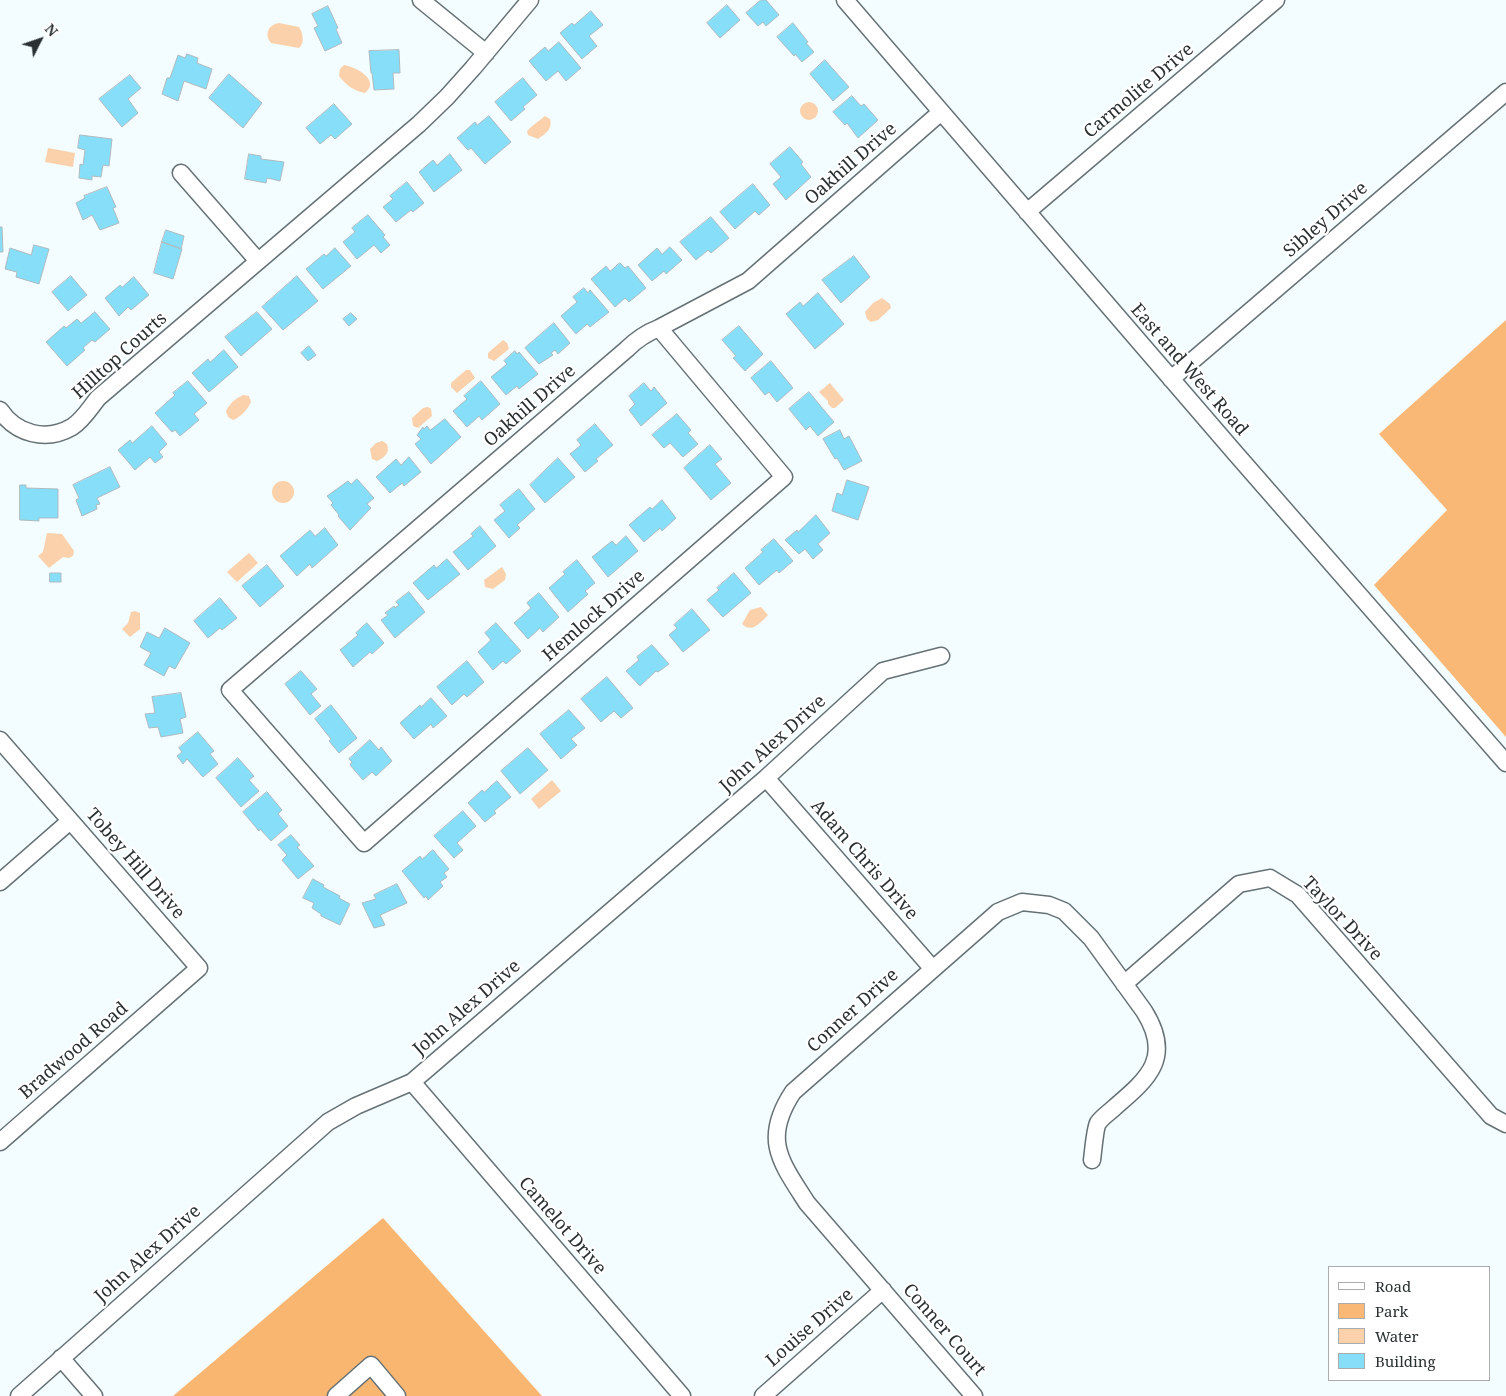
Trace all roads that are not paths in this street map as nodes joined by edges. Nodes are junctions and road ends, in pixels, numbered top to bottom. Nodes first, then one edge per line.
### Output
1 (421, 0) edge
2 (530, 0) edge
3 (845, 0) edge
4 (1276, 0) edge
5 (486, 53) junction
6 (1506, 92) edge
7 (941, 112) junction
8 (181, 172) dead end
9 (1027, 212) junction
10 (258, 261) junction
11 (659, 328) junction
12 (1171, 379) junction
13 (0, 410) edge
14 (941, 656) dead end
15 (0, 740) edge
16 (292, 762) joint
17 (1506, 764) edge
18 (766, 778) junction
19 (70, 821) junction
20 (0, 882) edge
21 (932, 968) junction
22 (1124, 984) junction
23 (152, 1009) joint
24 (412, 1082) junction
25 (1506, 1124) edge
26 (0, 1142) edge
27 (1092, 1160) dead end
28 (883, 1290) junction
29 (61, 1358) junction
30 (18, 1396) edge
31 (94, 1396) edge
32 (336, 1396) edge
33 (398, 1396) edge
34 (682, 1396) edge
35 (763, 1396) edge
36 (974, 1396) edge

1 - 5 street
2 - 5 street, Hilltop Courts
3 - 7 street, East and West Road
4 - 9 street, Carmolite Drive
5 - 10 street, Hilltop Courts
6 - 12 street, Sibley Drive
7 - 9 street, East and West Road
7 - 11 street, Oakhill Drive
8 - 10 street
9 - 12 street, East and West Road
10 - 13 street, Hilltop Courts
11 - 16 street, Oakhill Drive
11 - 16 street, Hemlock Drive
12 - 17 street, East and West Road
14 - 18 street, John Alex Drive
15 - 19 street, Tobey Hill Drive
18 - 21 street, Adam Chris Drive
18 - 24 street, John Alex Drive
19 - 20 street
19 - 23 street, Tobey Hill Drive
21 - 22 street, Conner Drive
21 - 28 street, Conner Drive
22 - 25 street, Taylor Drive
22 - 27 street, Conner Drive
23 - 26 street, Bradwood Road
24 - 29 street, John Alex Drive
24 - 34 street, Camelot Drive
28 - 35 street, Louise Drive
28 - 36 street, Conner Court
29 - 30 street, John Alex Drive
29 - 31 street
32 - 33 street

